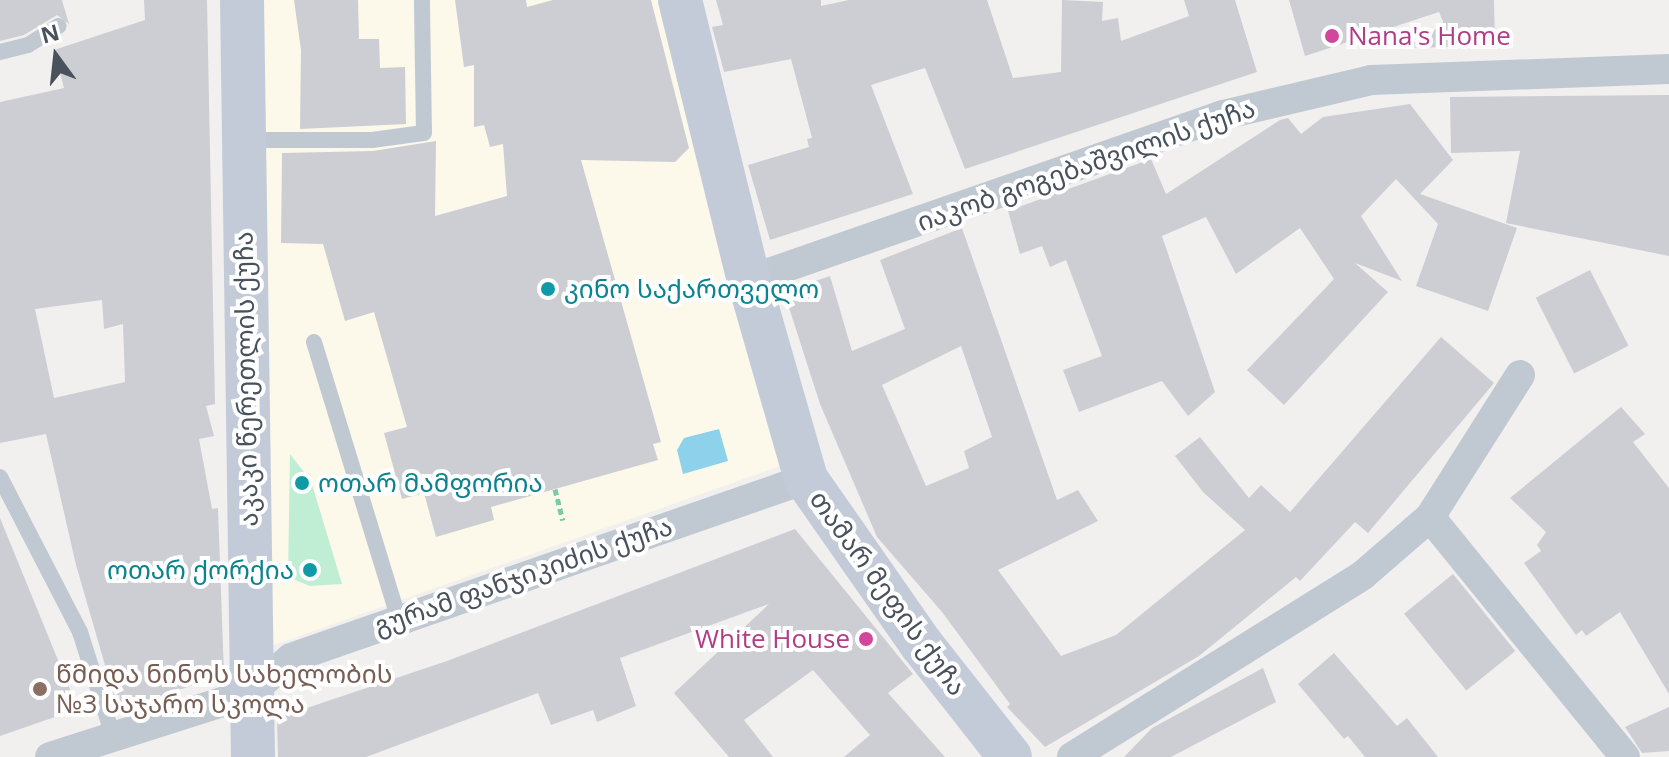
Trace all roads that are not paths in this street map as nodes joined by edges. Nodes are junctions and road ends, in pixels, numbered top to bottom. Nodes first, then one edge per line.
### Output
1 (242, 0) edge
2 (422, 0) edge
3 (680, 0) edge
4 (58, 26) dead end
5 (0, 52) edge
6 (1669, 69) edge
7 (244, 140) junction
8 (749, 280) junction
9 (314, 342) dead end
10 (1520, 375) dead end
11 (0, 477) edge
12 (806, 479) junction
13 (1430, 517) junction
14 (399, 620) junction
15 (250, 693) junction
16 (113, 736) junction
17 (50, 757) edge
18 (253, 757) edge
19 (1010, 757) edge
20 (1072, 757) edge
21 (1625, 757) edge

1 - 7 main road, აკაკი წერეთლის ქუჩა
2 - 7 lane
3 - 8 main road, თამარ მეფის ქუჩა
4 - 5 lane
6 - 8 street, იაკობ გოგებაშვილის ქუჩა
7 - 15 main road, აკაკი წერეთლის ქუჩა
8 - 12 main road, თამარ მეფის ქუჩა
9 - 14 lane
10 - 13 street
11 - 16 lane
12 - 14 street, გურამ ფანჯიკიძის ქუჩა
12 - 19 main road, თამარ მეფის ქუჩა
13 - 20 street
13 - 21 street
14 - 15 street, გურამ ფანჯიკიძის ქუჩა
15 - 16 street
15 - 18 main road, აკაკი წერეთლის ქუჩა
16 - 17 street

